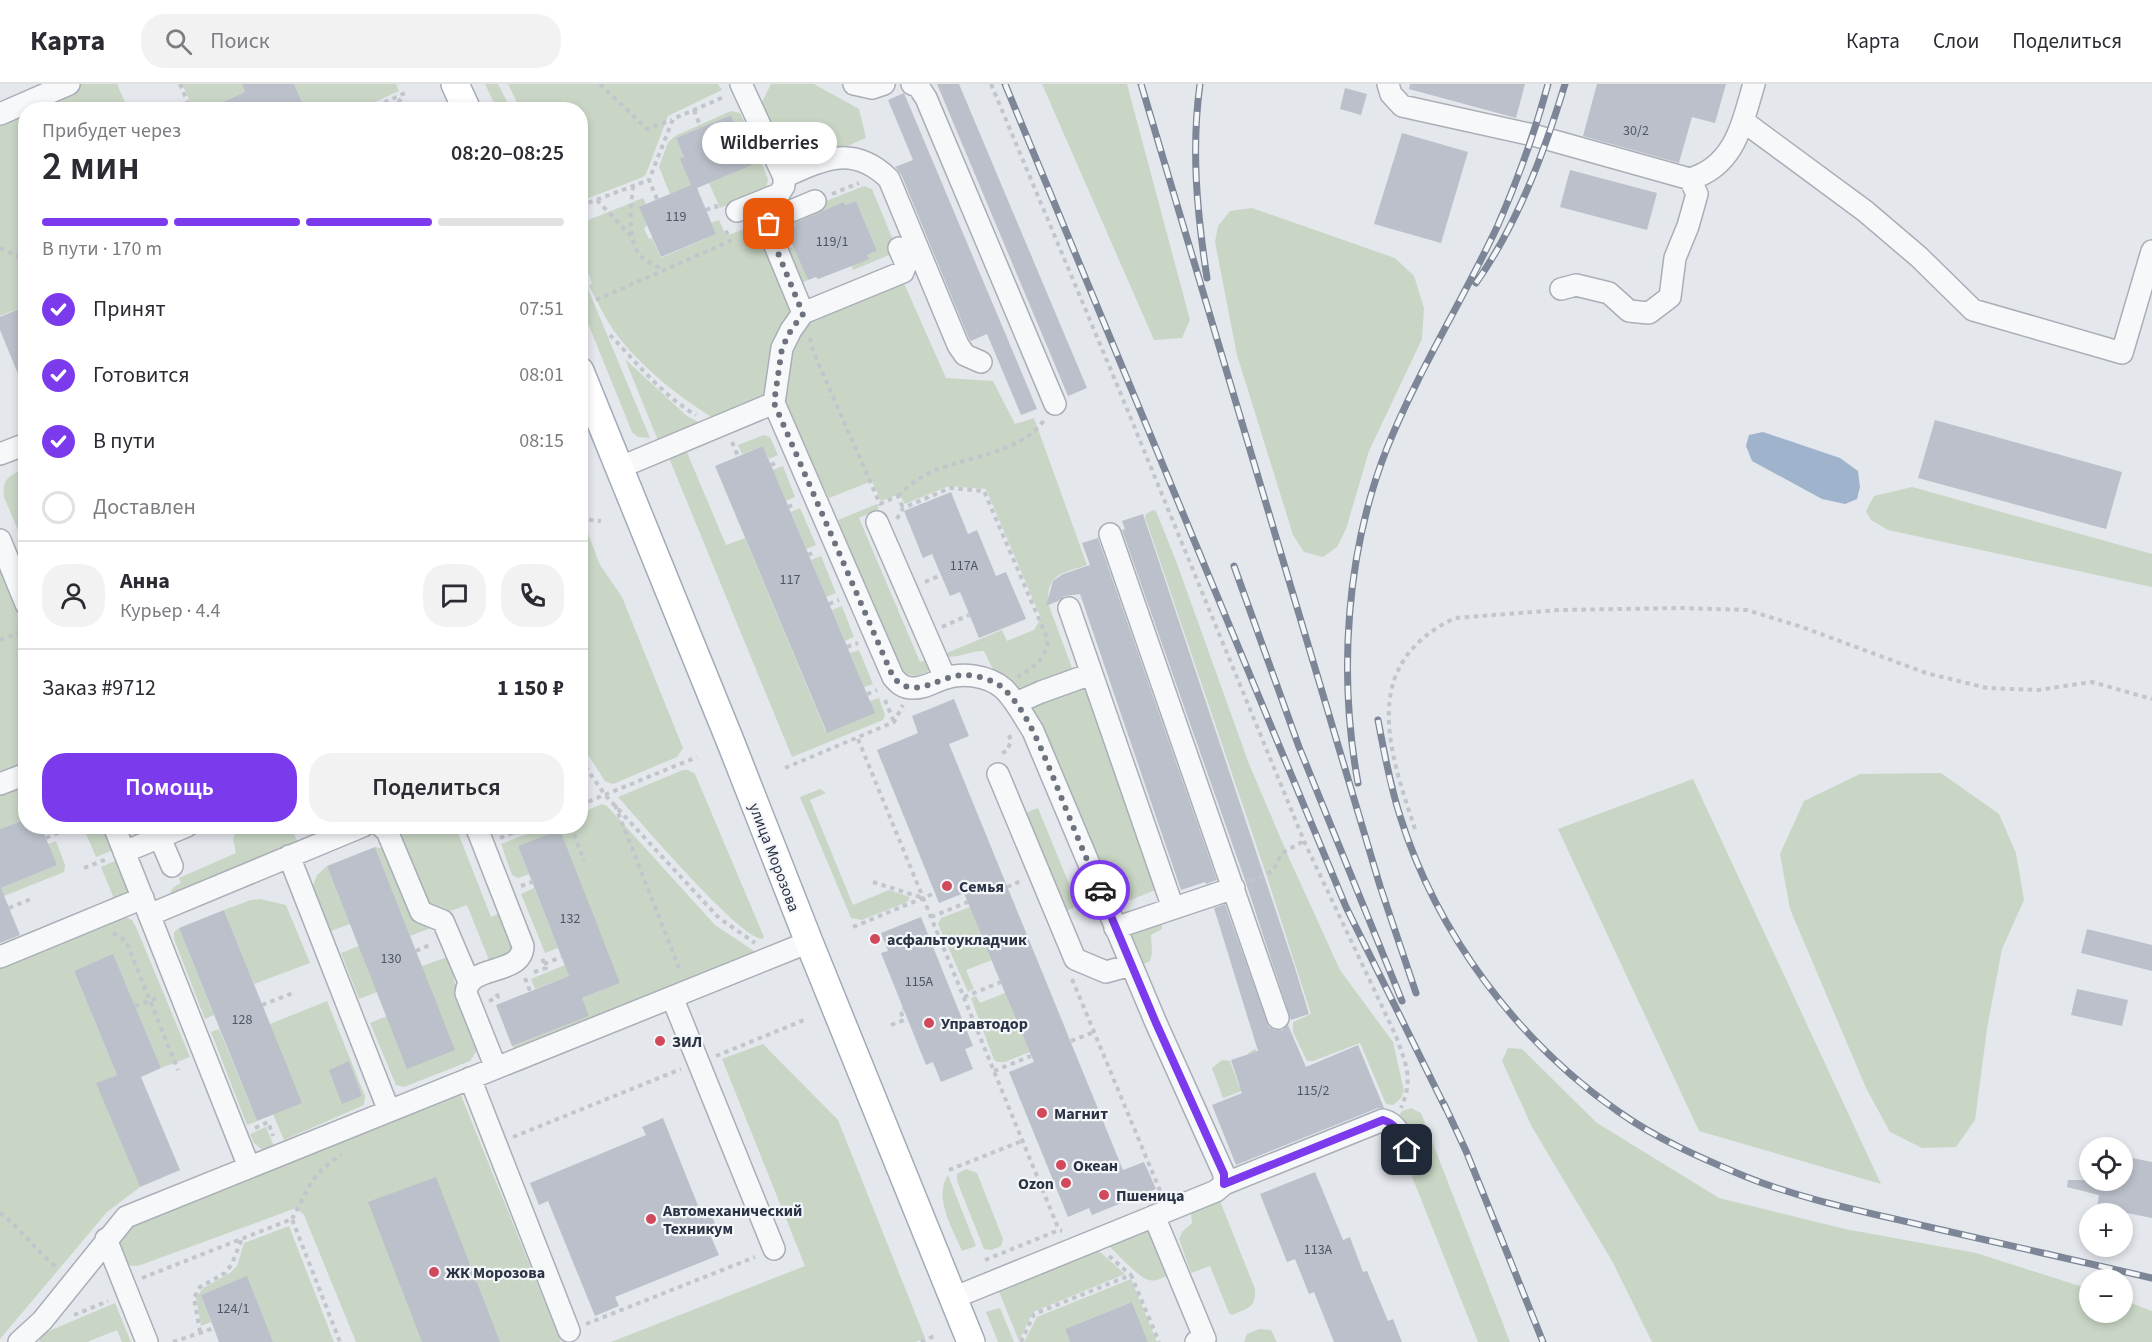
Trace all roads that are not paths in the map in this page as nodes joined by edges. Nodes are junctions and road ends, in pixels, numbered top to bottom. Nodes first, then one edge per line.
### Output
1 (69, 84) edge
2 (455, 84) edge
3 (854, 84) edge
4 (884, 84) edge
5 (912, 84) edge
6 (1388, 84) edge
7 (1754, 84) edge
8 (739, 87) edge
9 (28, 102) edge
10 (463, 102) edge
11 (18, 106) edge
12 (0, 114) edge
13 (1743, 121) junction
14 (784, 177) junction
15 (1690, 179) junction
16 (815, 201) road end
17 (737, 212) road end
18 (900, 248) dead end
19 (2152, 251) edge
20 (1561, 289) dead end
21 (803, 314) junction
22 (981, 363) dead end
23 (588, 390) edge
24 (774, 403) junction
25 (1054, 404) road end
26 (18, 447) edge
27 (0, 454) edge
28 (621, 467) junction
29 (885, 524) road end
30 (1110, 534) dead end
31 (0, 540) edge
32 (18, 584) edge
33 (1069, 608) dead end
34 (1092, 674) junction
35 (945, 678) junction
36 (1009, 695) junction
37 (998, 774) dead end
38 (18, 777) edge
39 (0, 784) edge
40 (117, 834) edge
41 (154, 834) edge
42 (158, 834) edge
43 (388, 834) edge
44 (318, 835) edge
45 (479, 836) edge
46 (124, 852) junction
47 (290, 856) junction
48 (172, 867) dead end
49 (1234, 888) junction
50 (146, 906) junction
51 (1173, 908) junction
52 (1115, 928) junction
53 (809, 942) junction
54 (0, 957) edge
55 (1131, 965) junction
56 (469, 982) junction
57 (679, 990) junction
58 (1278, 1018) dead end
59 (496, 1068) junction
60 (470, 1078) junction
61 (389, 1111) junction
62 (1407, 1150) dead end
63 (249, 1167) junction
64 (1224, 1184) junction
65 (1154, 1216) junction
66 (106, 1239) junction
67 (774, 1249) road end
68 (953, 1298) junction
69 (569, 1331) road end
70 (20, 1342) edge
71 (147, 1342) edge
72 (971, 1342) edge
73 (1196, 1342) edge

1 - 9 street
2 - 10 main road
3 - 4 street
5 - 25 street
6 - 15 street
7 - 13 street
8 - 14 street
11 - 12 street
13 - 15 street
13 - 19 street
14 - 17 street
14 - 22 street
15 - 20 street
16 - 21 street
18 - 21 street
21 - 24 street
23 - 28 main road, улица Морозова
24 - 28 street
24 - 35 street
26 - 27 street
28 - 53 main road, улица Морозова
29 - 35 street
30 - 49 street
31 - 32 street
33 - 34 street
34 - 36 street
34 - 51 street
35 - 36 street
36 - 52 street
37 - 55 street
38 - 39 street
40 - 46 street
41 - 46 street
42 - 48 street
43 - 56 street
44 - 47 street
45 - 56 street
46 - 50 street
47 - 50 street
47 - 61 street
49 - 51 street
49 - 58 street
50 - 54 street
50 - 63 street
51 - 52 street
52 - 55 street
53 - 57 street
53 - 68 main road, улица Морозова
55 - 64 street
56 - 59 street
57 - 59 street
57 - 67 street
59 - 60 street
60 - 61 street
60 - 69 street
61 - 63 street
62 - 64 street
63 - 66 street
64 - 65 street
65 - 68 street
65 - 73 street
66 - 70 street
66 - 71 street
68 - 72 main road, улица Морозова

